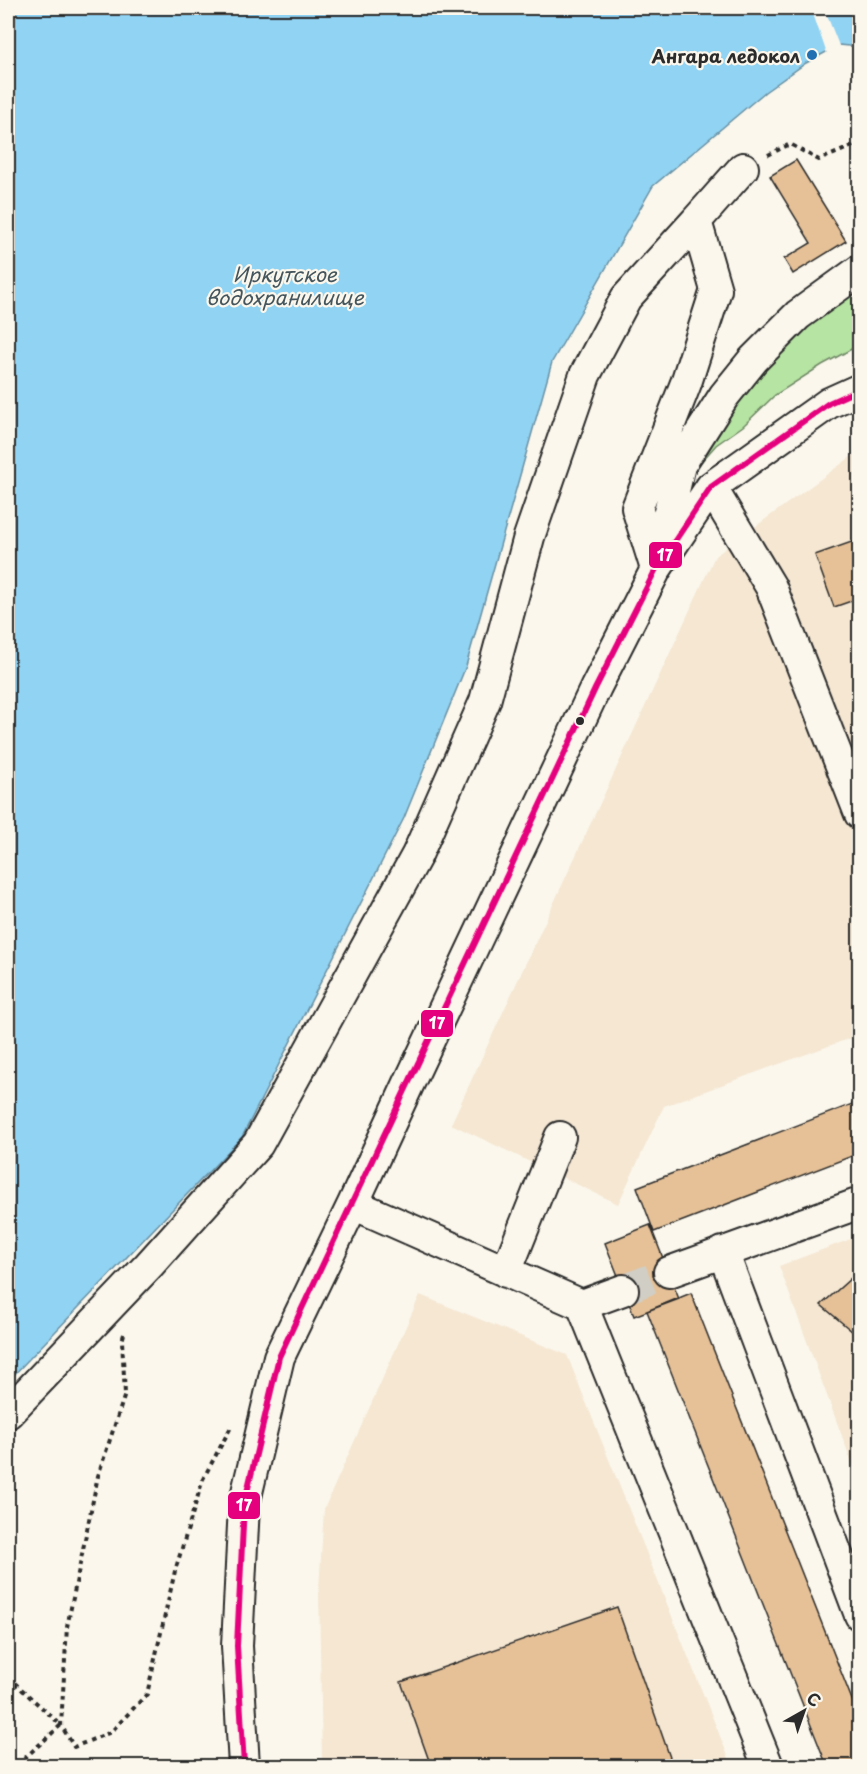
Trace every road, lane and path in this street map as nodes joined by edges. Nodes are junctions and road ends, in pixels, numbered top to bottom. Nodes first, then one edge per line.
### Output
1 (860, 143) edge
2 (744, 168) joint
3 (696, 221) junction
4 (860, 270) edge
5 (860, 389) edge
6 (711, 487) junction
7 (656, 569) junction
8 (860, 814) edge
9 (560, 1137) dead end
10 (860, 1203) edge
11 (354, 1204) junction
12 (723, 1252) junction
13 (506, 1272) junction
14 (669, 1272) tunnel mouth
15 (623, 1290) tunnel mouth
16 (582, 1305) junction
17 (126, 1330) dead end
18 (8, 1413) edge
19 (233, 1424) dead end
20 (860, 1615) edge
21 (8, 1677) edge
22 (61, 1725) junction
23 (16, 1767) edge
24 (244, 1767) edge
25 (768, 1767) edge

1 - 2 path
2 - 3 street
3 - 7 street
3 - 18 street
4 - 7 street
5 - 6 street
6 - 7 street
6 - 8 street
7 - 11 street
9 - 13 street
10 - 12 street
11 - 13 street
11 - 24 street
12 - 14 street
12 - 20 street
13 - 16 street
15 - 16 street
16 - 25 street
17 - 22 path
19 - 22 path
21 - 22 path
22 - 23 path

